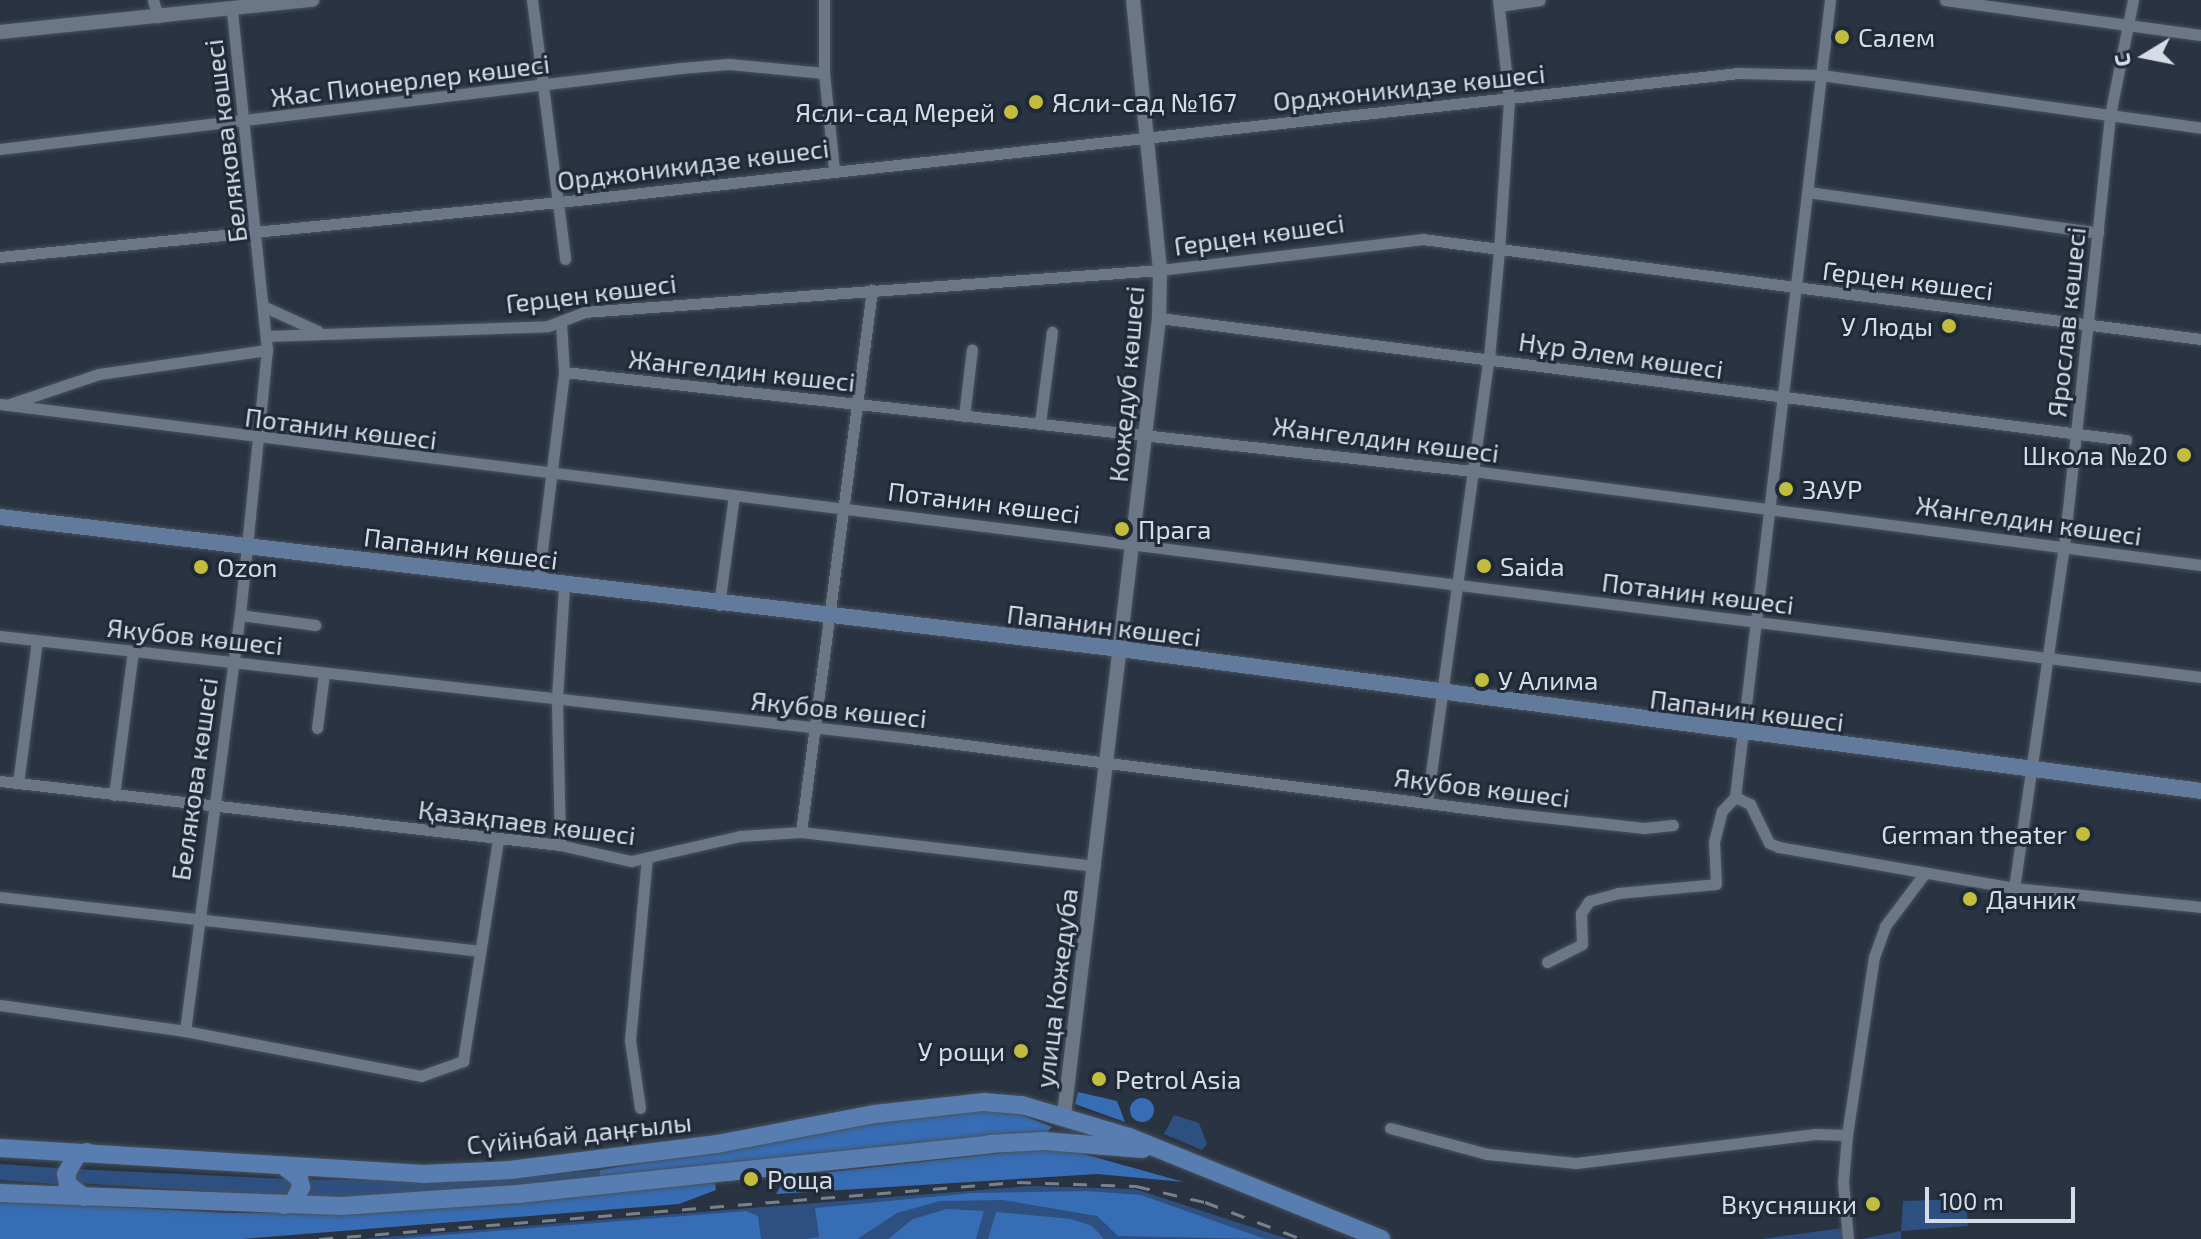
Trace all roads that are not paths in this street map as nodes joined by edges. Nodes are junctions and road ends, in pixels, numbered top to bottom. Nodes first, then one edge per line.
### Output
1 (153, 0) edge
2 (310, 0) edge
3 (532, 0) edge
4 (824, 0) edge
5 (1133, 0) edge
6 (1540, 0) edge
7 (1830, 0) edge
8 (1945, 0) edge
9 (2133, 0) edge
10 (1499, 3) edge
11 (232, 9) junction
12 (158, 17) junction
13 (2129, 26) junction
14 (0, 32) edge
15 (2201, 35) edge
16 (824, 73) junction
17 (1821, 75) junction
18 (544, 86) junction
19 (1509, 99) junction
20 (2110, 115) junction
21 (243, 121) junction
22 (2201, 128) edge
23 (1148, 136) junction
24 (0, 149) edge
25 (834, 169) junction
26 (1808, 192) junction
27 (559, 202) junction
28 (257, 230) junction
29 (2098, 233) junction
30 (1499, 251) junction
31 (0, 257) edge
32 (565, 259) dead end
33 (1160, 270) junction
34 (1795, 288) junction
35 (872, 290) junction
36 (265, 307) junction
37 (1159, 318) junction
38 (561, 323) junction
39 (2091, 325) junction
40 (1052, 332) dead end
41 (322, 333) junction
42 (267, 336) junction
43 (2201, 339) edge
44 (972, 349) dead end
45 (267, 350) junction
46 (1489, 358) junction
47 (564, 372) junction
48 (1781, 400) junction
49 (4, 405) edge
50 (857, 405) junction
51 (964, 416) junction
52 (1040, 423) junction
53 (1147, 433) junction
54 (2077, 434) junction
55 (259, 440) junction
56 (2126, 440) dead end
57 (1473, 471) junction
58 (550, 476) junction
59 (734, 495) junction
60 (1769, 506) junction
61 (843, 507) junction
62 (0, 517) edge
63 (1134, 543) junction
64 (246, 546) junction
65 (2064, 546) junction
66 (2201, 565) edge
67 (538, 582) junction
68 (1458, 583) junction
69 (564, 586) junction
70 (719, 605) junction
71 (240, 615) junction
72 (826, 618) junction
73 (1754, 622) junction
74 (315, 625) dead end
75 (0, 636) edge
76 (37, 641) junction
77 (1120, 649) junction
78 (133, 651) junction
79 (2048, 658) junction
80 (234, 660) junction
81 (324, 673) junction
82 (2201, 677) edge
83 (1443, 694) junction
84 (557, 698) junction
85 (317, 728) dead end
86 (813, 730) junction
87 (1742, 734) junction
88 (1109, 764) junction
89 (2032, 770) junction
90 (0, 781) edge
91 (18, 783) junction
92 (2201, 791) edge
93 (114, 795) junction
94 (1735, 797) junction
95 (1427, 802) junction
96 (213, 807) junction
97 (1673, 825) dead end
98 (801, 832) junction
99 (498, 841) junction
100 (560, 845) junction
101 (647, 858) junction
102 (1095, 866) junction
103 (1925, 873) junction
104 (2014, 888) junction
105 (0, 897) edge
106 (2201, 907) edge
107 (196, 919) junction
108 (480, 951) junction
109 (1547, 962) dead end
110 (0, 1005) edge
111 (185, 1031) junction
112 (640, 1108) dead end
113 (1064, 1115) junction
114 (1390, 1128) dead end
115 (1847, 1135) junction
116 (0, 1148) edge
117 (1153, 1150) junction
118 (87, 1152) junction
119 (285, 1167) junction
120 (0, 1193) edge
121 (85, 1198) junction
122 (284, 1205) junction
123 (1381, 1239) edge
124 (1848, 1239) edge

1 - 12 street
2 - 11 street
3 - 18 street
4 - 16 street
5 - 23 street, Кожедуб көшесі
6 - 10 street
7 - 17 street
8 - 13 street
9 - 13 street, Ярослав көшесі
10 - 19 street
11 - 12 street
11 - 21 street, Белякова көшесі
12 - 14 street
13 - 15 street
13 - 20 street, Ярослав көшесі
16 - 18 street, Жас Пионерлер көшесі
16 - 25 street
17 - 19 street, Орджоникидзе көшесі
17 - 20 street, Орджоникидзе көшесі
17 - 26 street
18 - 21 street, Жас Пионерлер көшесі
18 - 27 street
19 - 23 street, Орджоникидзе көшесі
19 - 30 street
20 - 22 street, Орджоникидзе көшесі
20 - 29 street, Ярослав көшесі
21 - 24 street, Жас Пионерлер көшесі
21 - 28 street, Белякова көшесі
23 - 25 street, Орджоникидзе көшесі
23 - 33 street, Кожедуб көшесі
25 - 27 street, Орджоникидзе көшесі
26 - 29 street
26 - 34 street
27 - 28 street, Орджоникидзе көшесі
27 - 32 street
28 - 31 street, Орджоникидзе көшесі
28 - 36 street, Белякова көшесі
29 - 39 street, Ярослав көшесі
30 - 33 street, Герцен көшесі
30 - 34 street, Герцен көшесі
30 - 46 street
33 - 35 street, Герцен көшесі
33 - 37 street, Кожедуб көшесі
34 - 39 street, Герцен көшесі
34 - 48 street
35 - 38 street, Герцен көшесі
35 - 50 street
36 - 41 street
36 - 42 street, Белякова көшесі
37 - 46 street, Нұр Әлем көшесі
37 - 53 street, Кожедуб көшесі
38 - 41 street, Герцен көшесі
38 - 47 street
39 - 43 street, Герцен көшесі
39 - 54 street, Ярослав көшесі
40 - 52 street
41 - 42 street, Герцен көшесі
42 - 45 street, Белякова көшесі
44 - 51 street
45 - 49 street
45 - 55 street, Белякова көшесі
46 - 48 street, Нұр Әлем көшесі
46 - 57 street
47 - 50 street, Жангелдин көшесі
47 - 58 street
48 - 54 street, Нұр Әлем көшесі
48 - 60 street
49 - 55 street, Потанин көшесі
50 - 51 street, Жангелдин көшесі
50 - 61 street
51 - 52 street, Жангелдин көшесі
52 - 53 street, Жангелдин көшесі
53 - 57 street, Жангелдин көшесі
53 - 63 street, Кожедуб көшесі
54 - 56 street, Нұр Әлем көшесі
54 - 65 street, Ярослав көшесі
55 - 58 street, Потанин көшесі
55 - 64 street, Белякова көшесі
57 - 60 street, Жангелдин көшесі
57 - 68 street
58 - 59 street, Потанин көшесі
58 - 67 street
59 - 61 street, Потанин көшесі
59 - 70 street
60 - 65 street, Жангелдин көшесі
60 - 73 street
61 - 63 street, Потанин көшесі
61 - 72 street
62 - 64 main road, Папанин көшесі
63 - 68 street, Потанин көшесі
63 - 77 street, Кожедуб көшесі
64 - 67 main road, Папанин көшесі
64 - 71 street, Белякова көшесі
65 - 66 street, Жангелдин көшесі
65 - 79 street, Ярослав көшесі
67 - 69 main road, Папанин көшесі
68 - 73 street, Потанин көшесі
68 - 83 street
69 - 70 main road, Папанин көшесі
69 - 84 street
70 - 72 main road, Папанин көшесі
71 - 74 street
71 - 80 street, Белякова көшесі
72 - 77 main road, Папанин көшесі
72 - 86 street
73 - 79 street, Потанин көшесі
73 - 87 street
75 - 76 street, Якубов көшесі
76 - 78 street, Якубов көшесі
76 - 91 street
77 - 83 main road, Папанин көшесі
77 - 88 street, Кожедуб көшесі
78 - 80 street, Якубов көшесі
78 - 93 street
79 - 82 street, Потанин көшесі
79 - 89 street, Ярослав көшесі
80 - 81 street, Якубов көшесі
80 - 96 street, Белякова көшесі
81 - 84 street, Якубов көшесі
81 - 85 street
83 - 87 main road, Папанин көшесі
83 - 95 street
84 - 86 street, Якубов көшесі
84 - 100 street
86 - 88 street, Якубов көшесі
86 - 98 street
87 - 89 main road, Папанин көшесі
87 - 94 street
88 - 95 street, Якубов көшесі
88 - 102 street, Кожедуб көшесі
89 - 92 main road, Папанин көшесі
89 - 104 street, Ярослав көшесі
90 - 91 street, Қазақпаев көшесі
91 - 93 street, Қазақпаев көшесі
93 - 96 street, Қазақпаев көшесі
94 - 103 street
94 - 109 street
95 - 97 street, Якубов көшесі
96 - 99 street, Қазақпаев көшесі
96 - 107 street, Белякова көшесі
98 - 101 street, Қазақпаев көшесі
98 - 102 street, Қазақпаев көшесі
99 - 100 street, Қазақпаев көшесі
99 - 108 street
100 - 101 street, Қазақпаев көшесі
101 - 112 street
102 - 113 street, улица Кожедуба
103 - 104 street
103 - 115 street
104 - 106 street
105 - 107 street
107 - 108 street
107 - 111 street, Белякова көшесі
108 - 111 street
110 - 111 street
113 - 117 main road, Сүйінбай даңғылы
113 - 119 main road, Сүйінбай даңғылы
114 - 115 street
115 - 124 street
116 - 118 main road, Сүйінбай даңғылы
117 - 122 main road, Сүйінбай даңғылы
117 - 123 main road, Сүйінбай даңғылы
118 - 119 main road, Сүйінбай даңғылы
118 - 121 main road
119 - 122 main road
120 - 121 main road, Сүйінбай даңғылы
121 - 122 main road, Сүйінбай даңғылы

